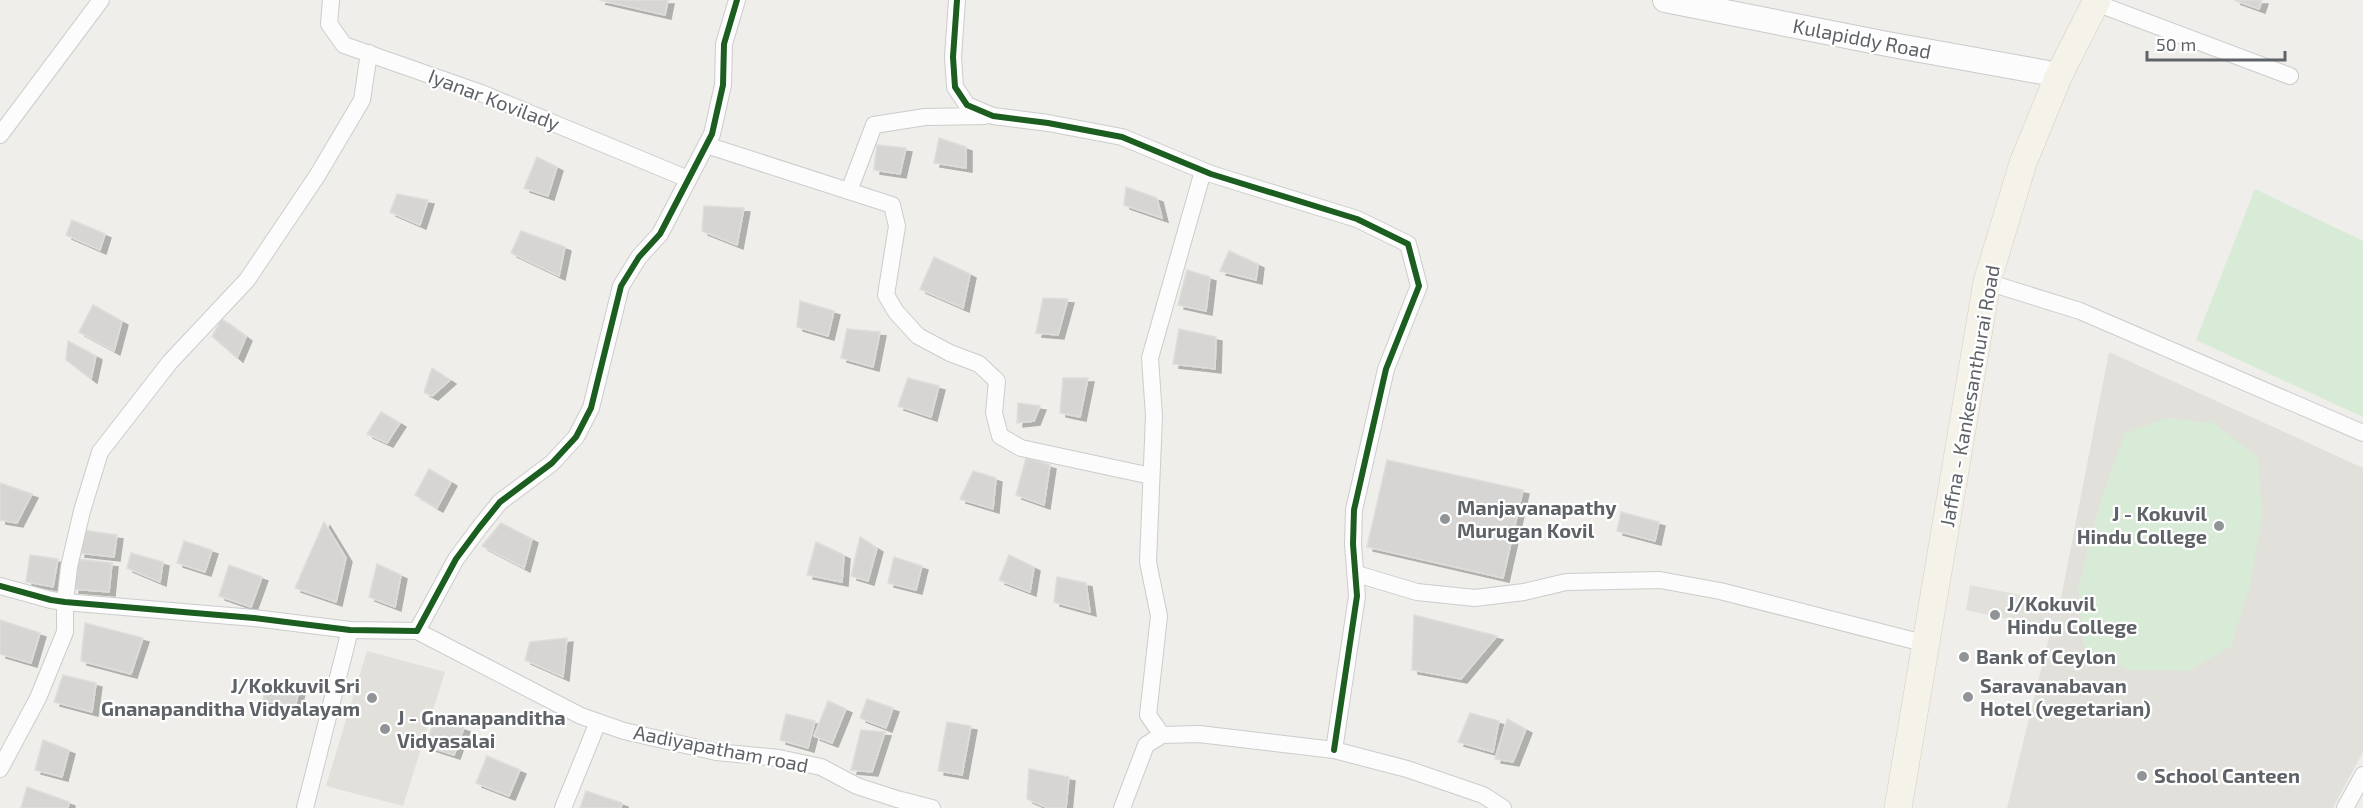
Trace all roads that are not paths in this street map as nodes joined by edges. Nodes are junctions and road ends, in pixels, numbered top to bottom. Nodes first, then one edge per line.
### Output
1 (101, 0) edge
2 (331, 0) edge
3 (737, 0) edge
4 (957, 0) edge
5 (1665, 0) edge
6 (2097, 2) edge
7 (369, 53) junction
8 (2059, 75) junction
9 (2290, 76) dead end
10 (993, 116) junction
11 (0, 135) edge
12 (706, 145) junction
13 (1203, 171) junction
14 (688, 179) junction
15 (849, 191) junction
16 (1987, 282) junction
17 (2363, 433) edge
18 (1151, 476) junction
19 (1357, 574) junction
20 (0, 586) edge
21 (65, 602) junction
22 (350, 630) junction
23 (417, 631) junction
24 (1927, 644) junction
25 (598, 722) junction
26 (1161, 735) junction
27 (1334, 750) junction
28 (0, 769) edge
29 (2363, 775) edge
30 (305, 808) edge
31 (563, 808) edge
32 (932, 808) edge
33 (1122, 808) edge
34 (1503, 808) edge
35 (1898, 808) edge
36 (2345, 808) edge

1 - 11 street
2 - 7 street, Iyanar Kovilady
3 - 12 street
4 - 10 street
5 - 8 main road, Kulapiddy Road
6 - 8 main road, Jaffna - Kankesanthurai Road
6 - 9 street
7 - 14 street, Iyanar Kovilady
7 - 21 street
8 - 16 main road, Jaffna - Kankesanthurai Road
10 - 13 street
10 - 15 street
12 - 14 street
12 - 15 street
13 - 18 street
13 - 19 street
14 - 23 street
15 - 18 street
16 - 17 street
16 - 24 main road, Jaffna - Kankesanthurai Road
18 - 26 street
19 - 24 street
19 - 27 street
20 - 21 street
21 - 22 street
21 - 28 street
22 - 23 street
22 - 30 street
23 - 25 street, Aadiyapatham road
24 - 35 main road, Jaffna - Kankesanthurai Road
25 - 31 street
25 - 32 street, Aadiyapatham road
26 - 27 street
26 - 33 street
27 - 34 street
29 - 36 street

